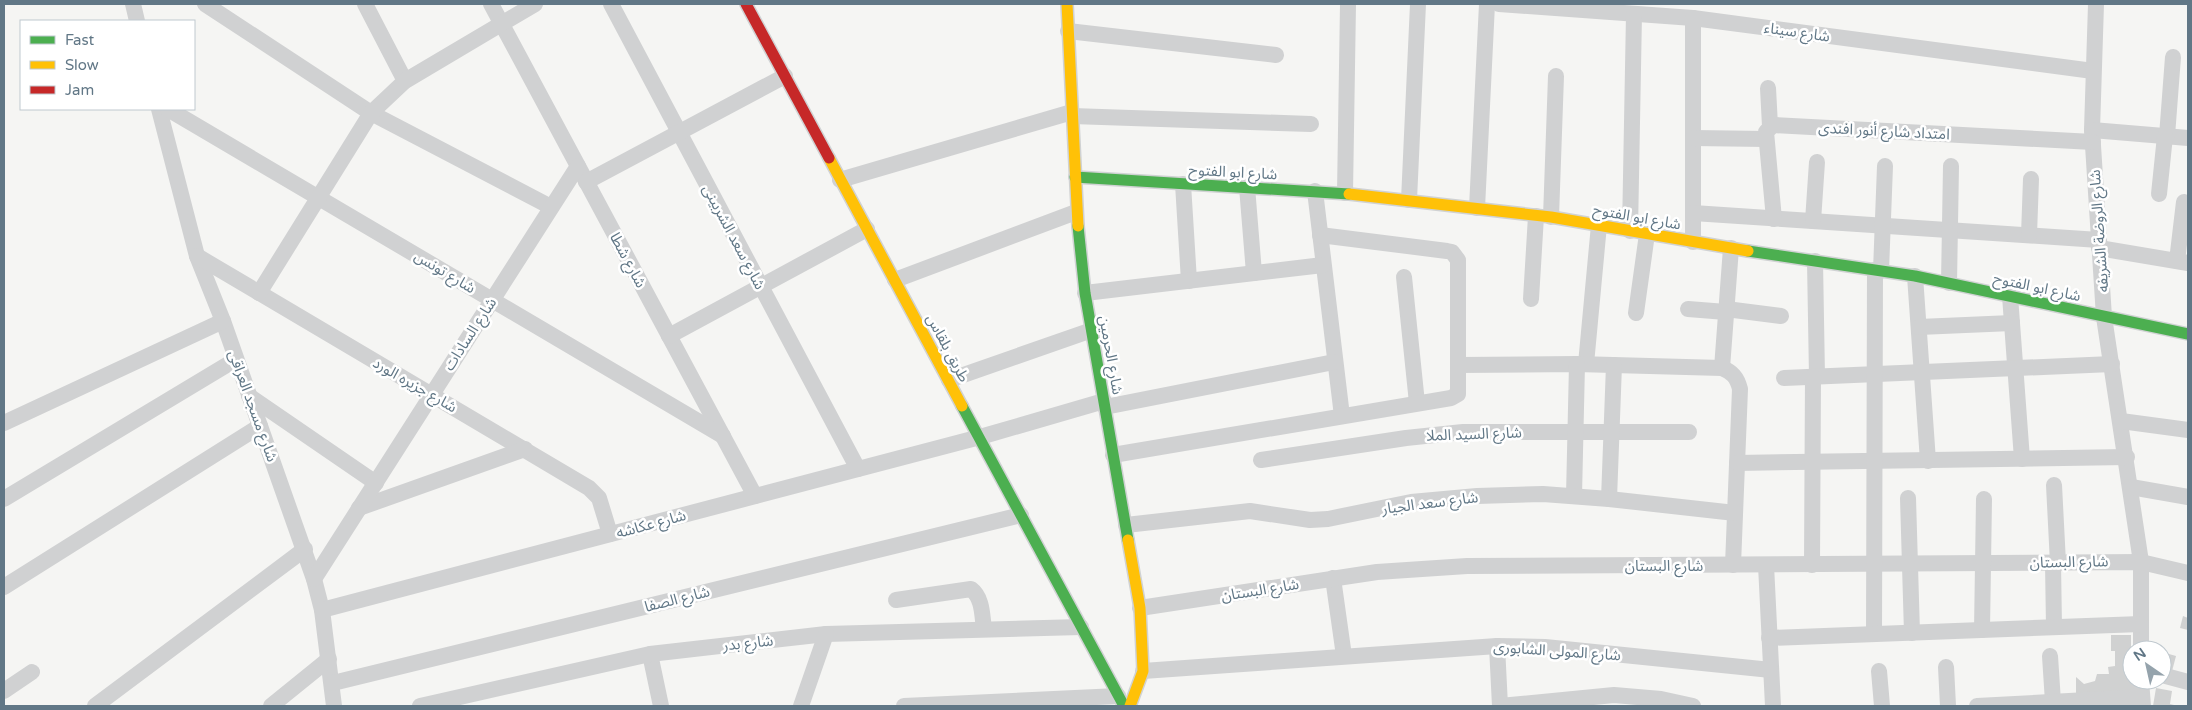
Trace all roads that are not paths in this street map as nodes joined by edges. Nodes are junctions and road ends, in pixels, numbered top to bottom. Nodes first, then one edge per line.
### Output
1 (133, 4) edge
2 (205, 4) edge
3 (365, 4) edge
4 (491, 4) edge
5 (535, 4) edge
6 (611, 4) edge
7 (746, 4) edge
8 (1067, 4) edge
9 (1348, 4) edge
10 (1418, 4) edge
11 (1487, 4) edge
12 (1499, 4) edge
13 (2096, 4) edge
14 (1634, 14) junction
15 (1693, 18) junction
16 (137, 20) edge
17 (502, 24) junction
18 (1068, 31) junction
19 (1276, 55) dead end
20 (2173, 57) dead end
21 (2094, 71) junction
22 (784, 76) junction
23 (1556, 76) dead end
24 (405, 81) junction
25 (1768, 88) dead end
26 (159, 110) edge
27 (170, 110) edge
28 (371, 113) junction
29 (1072, 114) junction
30 (1311, 124) dead end
31 (1768, 132) junction
32 (679, 133) junction
33 (2092, 136) junction
34 (2166, 136) junction
35 (1693, 138) junction
36 (2188, 138) edge
37 (1817, 162) dead end
38 (578, 166) junction
39 (1885, 166) dead end
40 (1951, 166) dead end
41 (1075, 177) junction
42 (2031, 179) dead end
43 (840, 180) junction
44 (586, 182) junction
45 (1183, 184) junction
46 (1248, 188) junction
47 (1315, 191) junction
48 (1345, 193) junction
49 (2158, 194) dead end
50 (318, 197) junction
51 (1409, 200) junction
52 (2184, 202) dead end
53 (551, 208) junction
54 (1477, 208) junction
55 (1076, 212) junction
56 (1693, 213) junction
57 (1544, 216) junction
58 (1774, 219) junction
59 (1813, 221) junction
60 (1599, 225) junction
61 (1883, 226) junction
62 (867, 229) junction
63 (1950, 230) junction
64 (1630, 231) junction
65 (1647, 234) junction
66 (1320, 235) junction
67 (2029, 236) junction
68 (1694, 242) junction
69 (2099, 244) junction
70 (1730, 248) junction
71 (197, 256) junction
72 (1815, 261) junction
73 (2182, 262) edge
74 (1323, 265) junction
75 (1878, 270) junction
76 (1254, 273) junction
77 (1404, 276) dead end
78 (1915, 276) junction
79 (895, 280) junction
80 (1189, 281) junction
81 (1949, 283) junction
82 (760, 286) junction
83 (259, 293) junction
84 (1085, 293) junction
85 (2010, 296) junction
86 (1531, 299) dead end
87 (492, 300) junction
88 (1688, 309) dead end
89 (1726, 311) junction
90 (1636, 313) dead end
91 (1781, 316) dead end
92 (2104, 317) junction
93 (223, 321) junction
94 (2012, 323) junction
95 (1919, 327) junction
96 (1092, 330) junction
97 (2188, 334) edge
98 (669, 336) junction
99 (235, 360) junction
100 (1334, 362) junction
101 (1581, 364) junction
102 (2112, 364) junction
103 (1459, 365) junction
104 (1614, 365) junction
105 (1722, 368) junction
106 (2015, 368) junction
107 (1922, 372) junction
108 (1875, 374) junction
109 (1815, 377) junction
110 (1784, 378) dead end
111 (949, 380) junction
112 (431, 395) junction
113 (249, 396) junction
114 (1417, 403) junction
115 (1104, 404) junction
116 (1342, 416) junction
117 (2121, 421) junction
118 (4, 423) edge
119 (260, 426) junction
120 (2188, 430) edge
121 (1612, 431) junction
122 (1575, 432) junction
123 (1689, 432) dead end
124 (722, 436) junction
125 (980, 437) junction
126 (524, 449) junction
127 (1113, 455) junction
128 (2126, 457) junction
129 (2022, 459) junction
130 (1261, 460) dead end
131 (1928, 461) junction
132 (1812, 462) junction
133 (1875, 462) junction
134 (1737, 463) junction
135 (858, 469) junction
136 (376, 483) junction
137 (2054, 485) dead end
138 (2131, 487) junction
139 (755, 496) junction
140 (1574, 496) junction
141 (2188, 497) edge
142 (1908, 498) dead end
143 (4, 499) edge
144 (1609, 499) junction
145 (1984, 499) dead end
146 (359, 508) junction
147 (1735, 513) junction
148 (1022, 515) junction
149 (1126, 525) junction
150 (610, 534) junction
151 (305, 549) junction
152 (2055, 562) junction
153 (2141, 562) junction
154 (1983, 563) junction
155 (1874, 564) junction
156 (1910, 564) junction
157 (1733, 565) junction
158 (1766, 565) junction
159 (1812, 565) junction
160 (2188, 573) edge
161 (1333, 578) junction
162 (314, 579) junction
163 (4, 587) edge
164 (896, 600) dead end
165 (1140, 608) junction
166 (322, 610) junction
167 (2141, 624) junction
168 (1082, 627) junction
169 (2054, 627) junction
170 (984, 629) junction
171 (1982, 630) junction
172 (1912, 633) junction
173 (826, 634) junction
174 (1874, 634) junction
175 (1769, 638) junction
176 (2141, 640) edge
177 (1497, 646) junction
178 (650, 654) junction
179 (1344, 656) junction
180 (2050, 656) dead end
181 (329, 659) junction
182 (1946, 667) dead end
183 (1771, 670) junction
184 (1143, 671) junction
185 (1879, 671) dead end
186 (32, 672) dead end
187 (2172, 678) edge
188 (2188, 682) edge
189 (332, 683) junction
190 (4, 691) edge
191 (2053, 702) junction
192 (2142, 702) edge
193 (1124, 703) edge
194 (95, 706) edge
195 (271, 706) edge
196 (334, 706) edge
197 (420, 706) edge
198 (661, 706) edge
199 (801, 706) edge
200 (904, 706) edge
201 (1500, 706) edge
202 (1693, 706) edge
203 (1772, 706) edge
204 (1882, 706) edge
205 (1948, 706) edge
206 (1977, 706) edge

1 - 16 street
2 - 28 street
3 - 24 street
4 - 17 street, شارع شطا
5 - 17 street
6 - 32 street, شارع سعد الشربينى
7 - 22 street, طريق بلقاس
8 - 18 street, شارع الحرمين
9 - 48 street
10 - 51 street
11 - 54 street
12 - 14 street, شارع سيناء
13 - 21 street, شارع الروضة الشريفه
14 - 15 street, شارع سيناء
14 - 64 street
15 - 21 street, شارع سيناء
15 - 35 street
17 - 24 street
17 - 38 street, شارع شطا
18 - 19 street
18 - 29 street, شارع الحرمين
20 - 34 street
21 - 33 street, شارع الروضة الشريفه
22 - 32 street
22 - 43 street, طريق بلقاس
23 - 57 street
24 - 28 street
25 - 31 street
26 - 71 street, شارع مسجد العراقى
27 - 50 street, شارع تونس
28 - 50 street
28 - 53 street
29 - 30 street
29 - 41 street, شارع الحرمين
29 - 43 street
31 - 33 street, امتداد شارع أنور افندى
31 - 35 street, امتداد شارع أنور افندى
31 - 58 street
32 - 44 street
32 - 82 street, شارع سعد الشربينى
33 - 34 street, امتداد شارع أنور افندى
33 - 69 street, شارع الروضة الشريفه
34 - 36 street, امتداد شارع أنور افندى
34 - 49 street
35 - 56 street
37 - 59 street
38 - 44 street, شارع شطا
38 - 53 street, شارع السادات
39 - 61 street
40 - 63 street
41 - 45 street, شارع ابو الفتوح
41 - 55 street, شارع الحرمين
42 - 67 street
43 - 62 street, طريق بلقاس
44 - 98 street, شارع شطا
45 - 46 street, شارع ابو الفتوح
45 - 80 street
46 - 47 street, شارع ابو الفتوح
46 - 76 street
47 - 48 street, شارع ابو الفتوح
47 - 66 street
48 - 51 street, شارع ابو الفتوح
50 - 83 street
50 - 87 street, شارع تونس
51 - 54 street, شارع ابو الفتوح
52 - 73 street
53 - 87 street, شارع السادات
54 - 57 street, شارع ابو الفتوح
55 - 79 street
55 - 84 street, شارع الحرمين
56 - 58 street
56 - 68 street
57 - 60 street, شارع ابو الفتوح
57 - 86 street
58 - 59 street
59 - 61 street
60 - 64 street, شارع ابو الفتوح
60 - 101 street
61 - 63 street
61 - 75 street
62 - 79 street, طريق بلقاس
62 - 82 street
63 - 67 street
63 - 81 street
64 - 65 street, شارع ابو الفتوح
65 - 68 street, شارع ابو الفتوح
65 - 90 street
66 - 74 street
66 - 103 street
67 - 69 street
68 - 70 street, شارع ابو الفتوح
69 - 73 street
69 - 92 street, شارع الروضة الشريفه
70 - 72 street, شارع ابو الفتوح
70 - 89 street
71 - 83 street, شارع جزيره الورد
71 - 93 street, شارع مسجد العراقى
72 - 75 street, شارع ابو الفتوح
72 - 109 street
74 - 76 street
74 - 100 street
75 - 78 street, شارع ابو الفتوح
75 - 108 street
76 - 80 street
77 - 114 street
78 - 81 street, شارع ابو الفتوح
78 - 95 street
79 - 111 street, طريق بلقاس
80 - 84 street
81 - 85 street, شارع ابو الفتوح
82 - 98 street
82 - 135 street, شارع سعد الشربينى
83 - 112 street, شارع جزيره الورد
84 - 96 street, شارع الحرمين
85 - 92 street, شارع ابو الفتوح
85 - 94 street
87 - 112 street, شارع السادات
87 - 124 street, شارع تونس
88 - 89 street
89 - 91 street
89 - 105 street
92 - 97 street, شارع ابو الفتوح
92 - 102 street, شارع الروضة الشريفه
93 - 99 street, شارع مسجد العراقى
93 - 118 street
94 - 95 street
94 - 106 street
95 - 107 street
96 - 111 street
96 - 115 street, شارع الحرمين
98 - 124 street, شارع شطا
99 - 113 street, شارع مسجد العراقى
99 - 143 street
100 - 115 street, شارع عكاشه
100 - 116 street
101 - 103 street
101 - 104 street
101 - 122 street
102 - 106 street
102 - 117 street, شارع الروضة الشريفه
103 - 114 street
104 - 105 street
104 - 121 street
105 - 134 street
106 - 107 street
106 - 129 street
107 - 108 street
107 - 131 street
108 - 109 street
108 - 133 street
109 - 110 street
109 - 132 street
111 - 125 street, طريق بلقاس
112 - 126 street, شارع جزيره الورد
112 - 136 street, شارع السادات
113 - 119 street, شارع مسجد العراقى
113 - 136 street
114 - 116 street
115 - 125 street, شارع عكاشه
115 - 127 street, شارع الحرمين
116 - 127 street
117 - 120 street
117 - 128 street, شارع الروضة الشريفه
119 - 151 street, شارع مسجد العراقى
119 - 163 street
121 - 122 street, شارع السيد الملا
121 - 123 street, شارع السيد الملا
121 - 144 street
122 - 130 street, شارع السيد الملا
122 - 140 street
124 - 139 street, شارع شطا
125 - 135 street, شارع عكاشه
125 - 148 street, طريق بلقاس
126 - 146 street
126 - 150 street, شارع جزيره الورد
127 - 149 street, شارع الحرمين
128 - 129 street
128 - 138 street, شارع الروضة الشريفه
129 - 131 street
131 - 133 street
132 - 133 street
132 - 134 street
132 - 159 street
133 - 155 street
134 - 147 street
135 - 139 street, شارع عكاشه
136 - 146 street, شارع السادات
137 - 152 street
138 - 141 street
138 - 153 street, شارع الروضة الشريفه
139 - 150 street, شارع عكاشه
140 - 144 street, شارع سعد الجيار
140 - 149 street, شارع سعد الجيار
142 - 156 street
144 - 147 street, شارع سعد الجيار
145 - 154 street
146 - 162 street, شارع السادات
147 - 157 street
148 - 168 street, طريق بلقاس
148 - 189 street, شارع الصفا
149 - 165 street, شارع الحرمين
150 - 166 street, شارع عكاشه
151 - 162 street, شارع مسجد العراقى
151 - 194 street
152 - 153 street, شارع البستان
152 - 154 street, شارع البستان
152 - 169 street
153 - 160 street, شارع البستان
153 - 167 street, شارع الروضة الشريفه
154 - 156 street, شارع البستان
154 - 171 street
155 - 156 street, شارع البستان
155 - 159 street, شارع البستان
155 - 174 street
156 - 172 street
157 - 158 street, شارع البستان
157 - 161 street, شارع البستان
158 - 159 street, شارع البستان
158 - 175 street
161 - 165 street, شارع البستان
161 - 179 street
162 - 166 street, شارع مسجد العراقى
164 - 170 street
165 - 184 street, شارع الحرمين
166 - 181 street, شارع مسجد العراقى
167 - 169 street
167 - 176 street, شارع الروضة الشريفه
168 - 170 street, شارع بدر
168 - 193 street, طريق بلقاس
169 - 171 street
170 - 173 street, شارع بدر
171 - 172 street
172 - 174 street
173 - 178 street, شارع بدر
173 - 199 street
174 - 175 street
175 - 183 street
177 - 179 street, شارع المولى الشابورى
177 - 183 street, شارع المولى الشابورى
177 - 201 street
178 - 197 street, شارع بدر
178 - 198 street
179 - 184 street, شارع المولى الشابورى
180 - 191 street
181 - 189 street, شارع مسجد العراقى
181 - 195 street
182 - 205 street
183 - 203 street
184 - 193 street, شارع الحرمين
185 - 204 street
186 - 190 street
187 - 188 street
189 - 196 street, شارع مسجد العراقى
191 - 192 street
191 - 206 street
193 - 200 street
201 - 202 street

